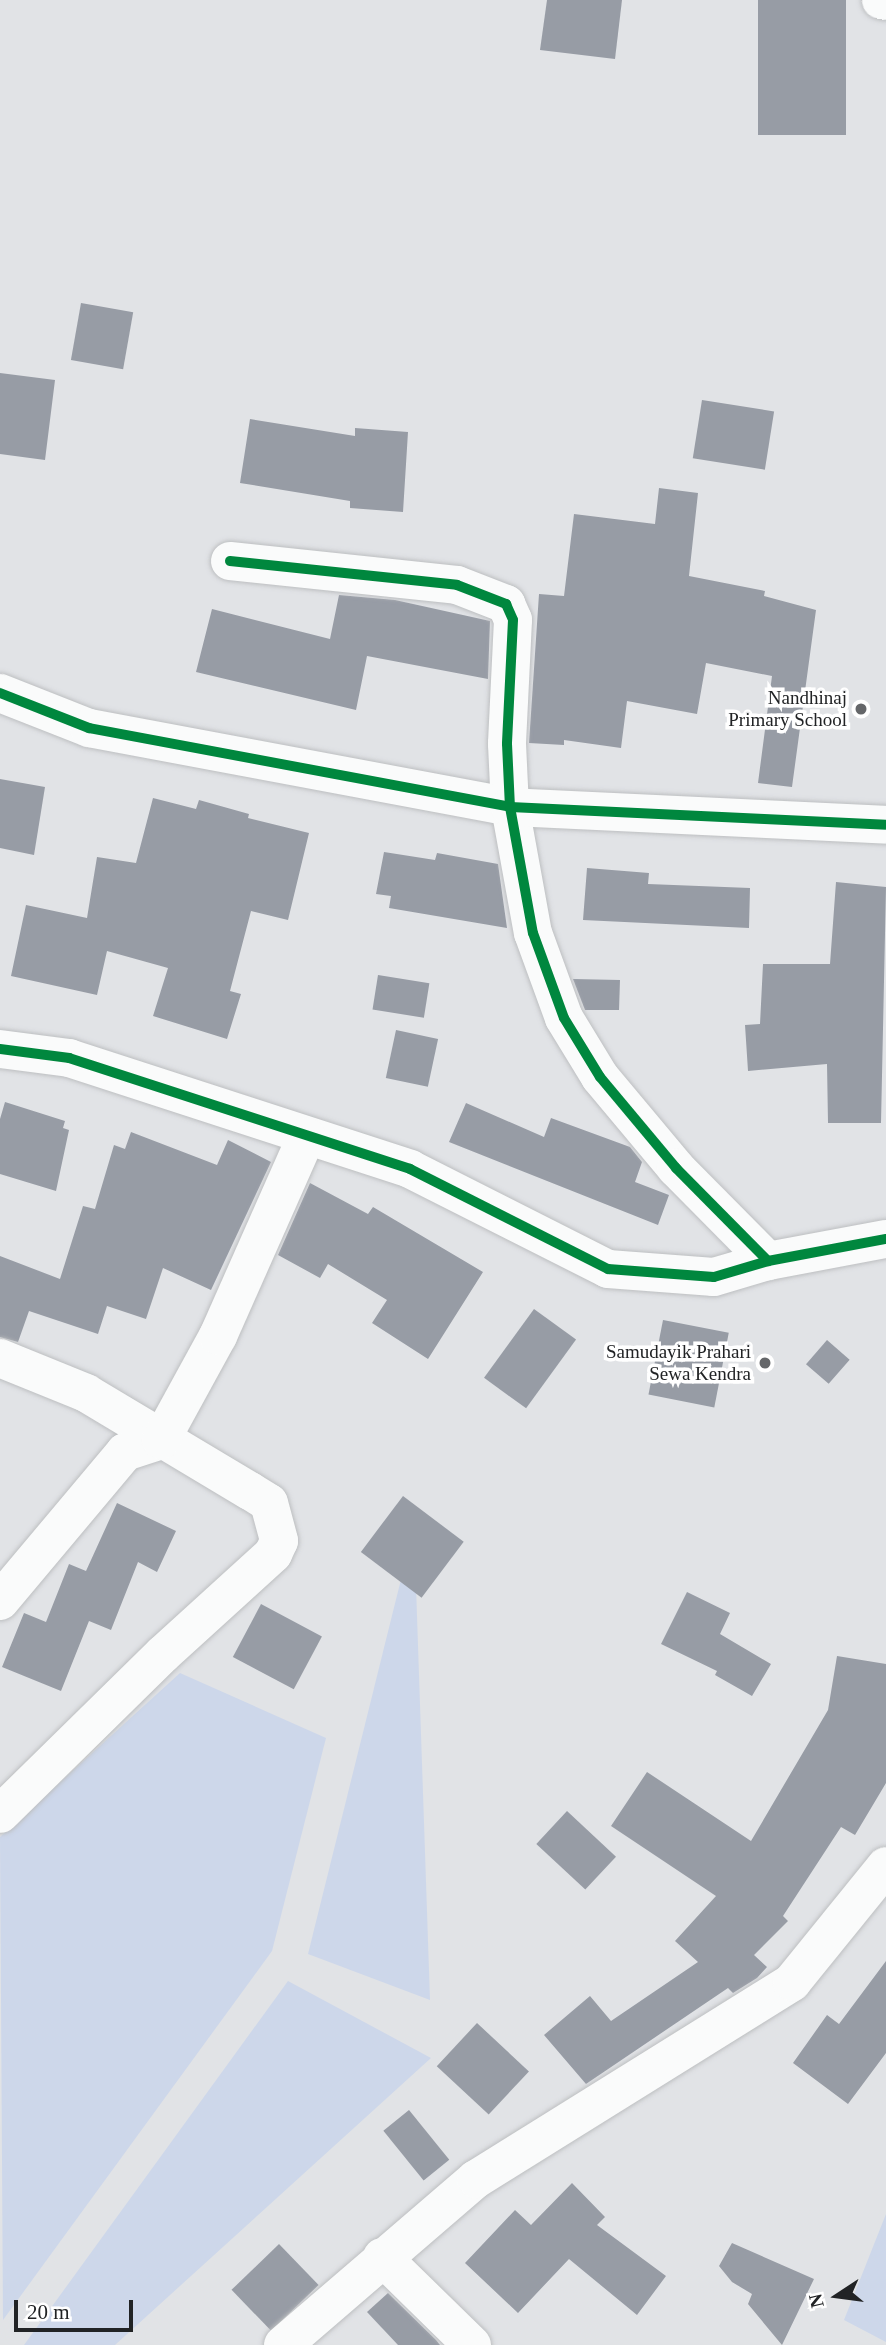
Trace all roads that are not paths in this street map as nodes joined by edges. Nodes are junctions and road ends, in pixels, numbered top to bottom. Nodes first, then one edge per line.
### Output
1 (230, 561) dead end
2 (0, 693) edge
3 (510, 807) junction
4 (886, 825) edge
5 (0, 1049) edge
6 (306, 1137) junction
7 (886, 1239) edge
8 (768, 1261) junction
9 (0, 1359) edge
10 (161, 1440) junction
11 (0, 1601) edge
12 (0, 1814) edge
13 (886, 1866) edge
14 (382, 2257) junction
15 (283, 2345) edge
16 (472, 2345) edge

1 - 3 street
2 - 3 street
3 - 4 street
3 - 8 street
5 - 6 street
6 - 8 street
6 - 10 street
7 - 8 street
9 - 10 street
10 - 11 street
10 - 12 street
13 - 14 street
14 - 15 street
14 - 16 street

